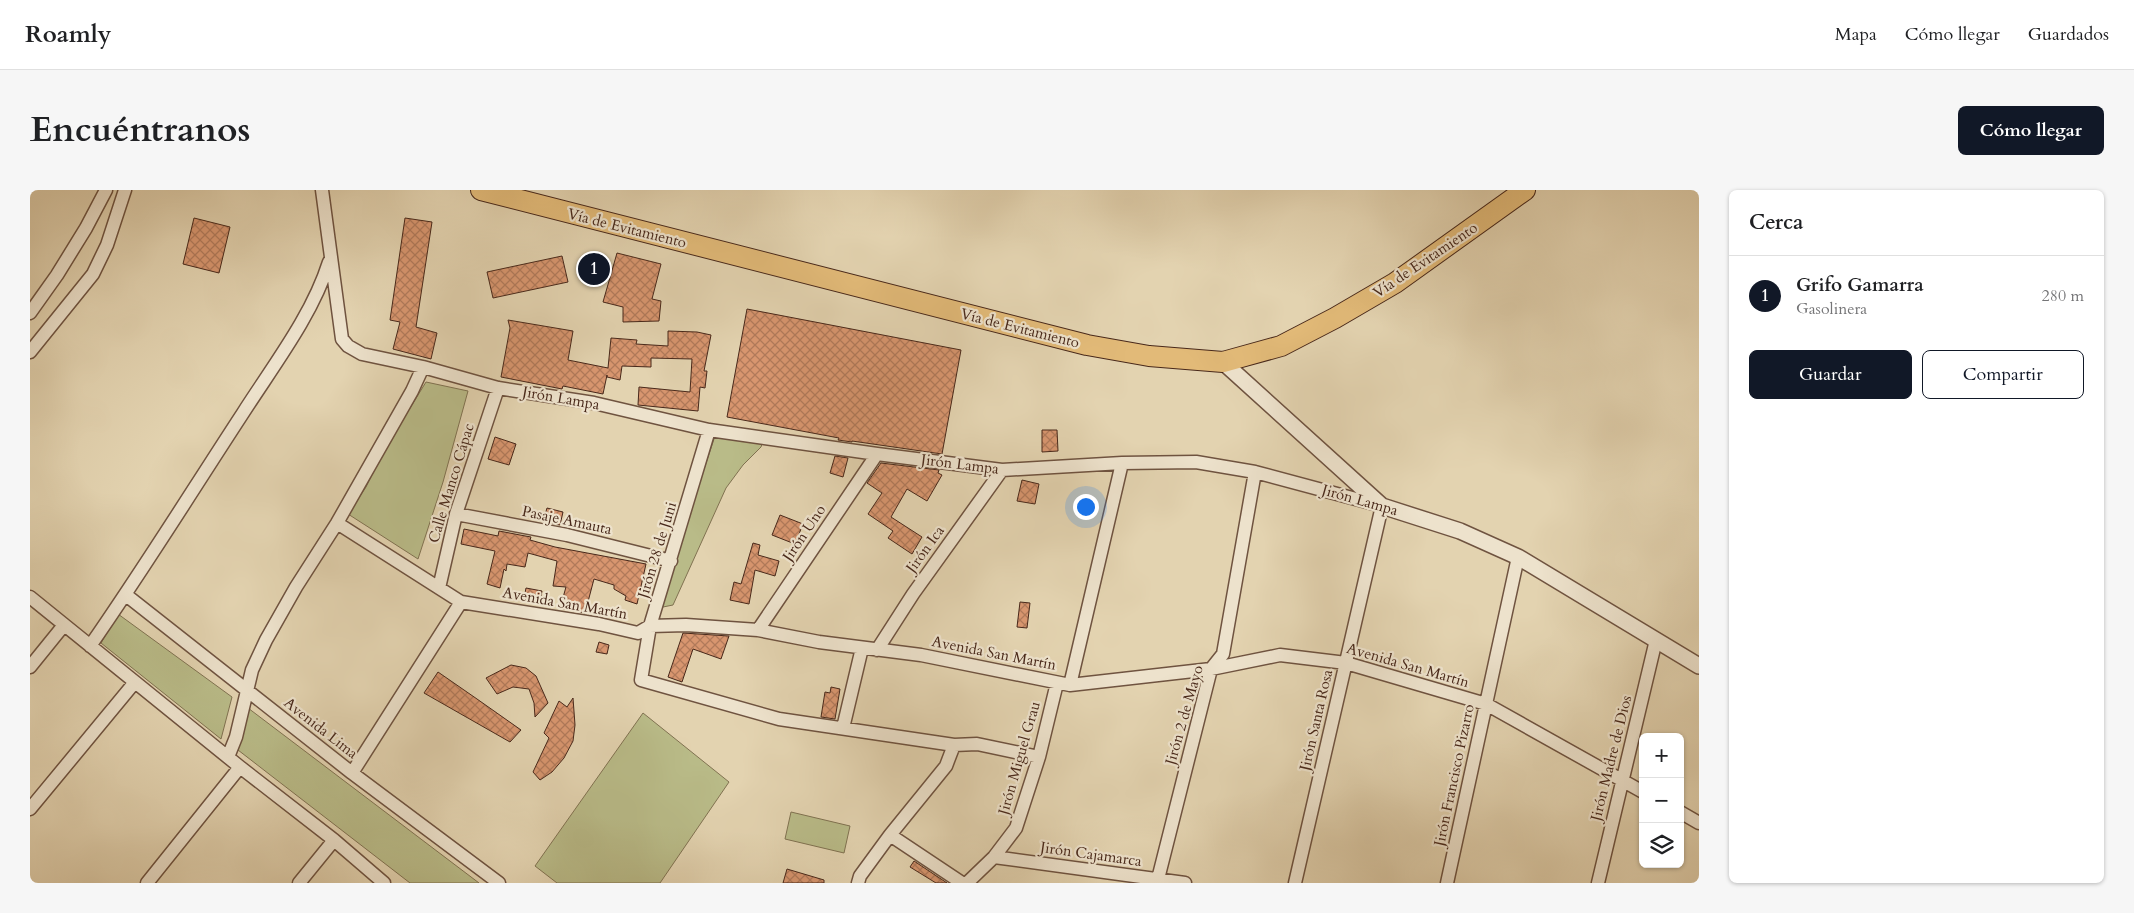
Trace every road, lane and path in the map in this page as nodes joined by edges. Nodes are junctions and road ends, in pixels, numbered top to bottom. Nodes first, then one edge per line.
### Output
1 (106, 190) edge
2 (125, 190) edge
3 (322, 190) edge
4 (481, 190) edge
5 (1524, 190) edge
6 (330, 260) junction
7 (30, 312) edge
8 (30, 352) edge
9 (1223, 362) junction
10 (423, 367) junction
11 (498, 388) junction
12 (709, 430) junction
13 (877, 454) junction
14 (1122, 463) junction
15 (1002, 470) junction
16 (1255, 472) junction
17 (1382, 506) junction
18 (456, 514) junction
19 (337, 523) junction
20 (1518, 557) junction
21 (671, 561) junction
22 (439, 588) junction
23 (126, 595) junction
24 (30, 597) edge
25 (461, 602) junction
26 (64, 625) junction
27 (650, 626) junction
28 (758, 630) junction
29 (1656, 640) junction
30 (90, 646) junction
31 (862, 648) junction
32 (877, 650) junction
33 (1346, 663) junction
34 (1699, 666) edge
35 (30, 667) edge
36 (1210, 669) junction
37 (135, 682) junction
38 (1057, 683) junction
39 (1070, 685) junction
40 (246, 689) junction
41 (1486, 704) junction
42 (843, 728) junction
43 (954, 745) junction
44 (228, 757) junction
45 (1039, 757) junction
46 (240, 767) junction
47 (352, 773) junction
48 (1622, 780) junction
49 (1639, 790) edge
50 (30, 809) edge
51 (1684, 814) edge
52 (1699, 823) edge
53 (890, 834) junction
54 (334, 840) junction
55 (994, 857) junction
56 (1158, 879) junction
57 (147, 883) edge
58 (299, 883) edge
59 (384, 883) edge
60 (499, 883) edge
61 (858, 883) edge
62 (962, 883) edge
63 (966, 883) edge
64 (1185, 883) edge
65 (1295, 883) edge
66 (1447, 883) edge
67 (1598, 883) edge

1 - 7 street
2 - 8 street
3 - 6 street, Jirón Lampa
4 - 9 highway, Vía de Evitamiento
5 - 9 highway, Vía de Evitamiento
6 - 10 street, Jirón Lampa
6 - 23 street
9 - 17 street
10 - 11 street, Jirón Lampa
10 - 19 street
11 - 12 street, Jirón Lampa
11 - 18 street, Calle Manco Cápac
12 - 13 street, Jirón Lampa
12 - 21 street, Jirón 28 de Juni
13 - 15 street, Jirón Lampa
13 - 28 street, Jirón Uno
14 - 15 street, Jirón Lampa
14 - 16 street, Jirón Lampa
14 - 39 street
15 - 32 street, Jirón Ica
16 - 17 street, Jirón Lampa
16 - 36 street, Jirón 2 de Mayo
17 - 20 street, Jirón Lampa
17 - 33 street, Jirón Santa Rosa
18 - 21 street, Pasaje Amauta
18 - 22 street, Calle Manco Cápac
19 - 22 street, Avenida San Martín
19 - 40 street
20 - 29 street, Jirón Lampa
20 - 41 street, Jirón Francisco Pizarro
21 - 27 street, Jirón 28 de Juni
22 - 25 street, Avenida San Martín
23 - 30 street
23 - 40 street, Avenida Lima
24 - 26 street
25 - 27 street, Avenida San Martín
25 - 47 street
26 - 30 street
26 - 35 street
27 - 28 street, Avenida San Martín
27 - 42 street, Jirón 28 de Juni
28 - 31 street, Avenida San Martín
29 - 34 street, Jirón Lampa
29 - 48 street, Jirón Madre de Dios
30 - 37 street
31 - 32 street, Avenida San Martín
31 - 42 street
32 - 38 street, Avenida San Martín
33 - 36 street, Avenida San Martín
33 - 41 street, Avenida San Martín
33 - 65 street, Jirón Santa Rosa
36 - 39 street, Avenida San Martín
36 - 56 street, Jirón 2 de Mayo
37 - 44 street
37 - 50 street
38 - 39 street, Avenida San Martín
38 - 45 street, Jirón Miguel Grau
40 - 44 street
40 - 47 street, Avenida Lima
41 - 48 street, Avenida San Martín
41 - 66 street, Jirón Francisco Pizarro
42 - 43 street
43 - 45 street
43 - 53 street
44 - 46 street
45 - 55 street, Jirón Miguel Grau
46 - 54 street
46 - 57 street
47 - 60 street, Avenida Lima
48 - 49 street, Avenida San Martín
48 - 67 street, Jirón Madre de Dios
51 - 52 street
53 - 61 street
53 - 62 street
54 - 58 street
54 - 59 street
55 - 56 street, Jirón Cajamarca
55 - 63 street, Jirón Miguel Grau
56 - 64 street, Jirón Cajamarca

